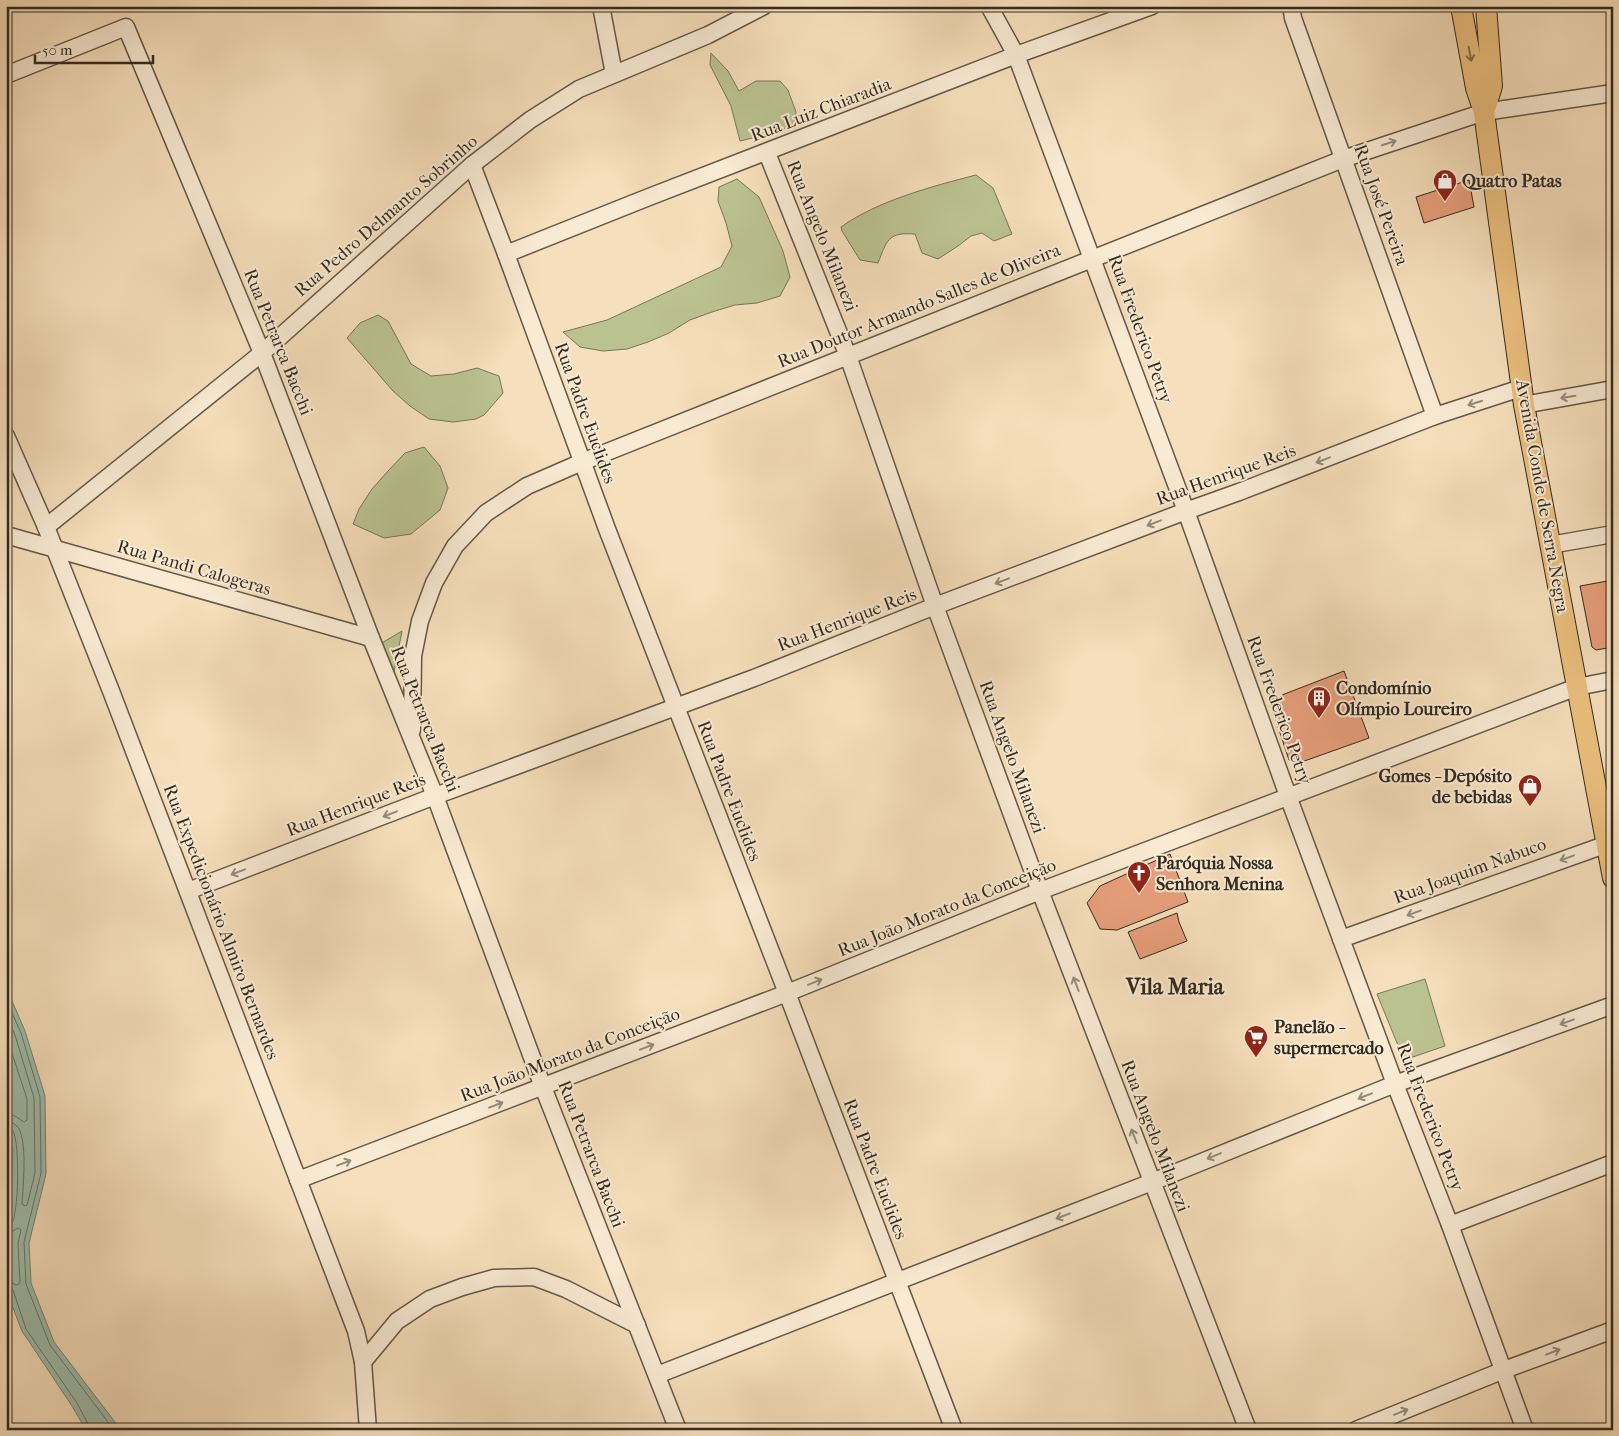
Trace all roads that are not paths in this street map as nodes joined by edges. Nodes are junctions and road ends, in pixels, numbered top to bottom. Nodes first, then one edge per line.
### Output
1 (601, 6) edge
2 (764, 6) edge
3 (989, 6) edge
4 (1152, 6) edge
5 (1292, 6) edge
6 (1461, 6) edge
7 (1486, 6) edge
8 (1016, 56) junction
9 (614, 74) junction
10 (6, 75) edge
11 (1613, 93) edge
12 (1484, 112) junction
13 (767, 152) junction
14 (1343, 159) junction
15 (472, 165) junction
16 (506, 254) junction
17 (1093, 259) junction
18 (262, 353) junction
19 (848, 356) junction
20 (1613, 389) edge
21 (1523, 397) junction
22 (1435, 416) junction
23 (6, 436) edge
24 (582, 462) junction
25 (1186, 511) junction
26 (46, 527) junction
27 (1613, 534) edge
28 (6, 535) edge
29 (1550, 545) junction
30 (54, 549) junction
31 (935, 606) junction
32 (371, 638) junction
33 (1613, 680) edge
34 (1578, 687) junction
35 (675, 706) junction
36 (412, 739) junction
37 (435, 796) junction
38 (1288, 796) junction
39 (1609, 843) edge
40 (1613, 878) edge
41 (188, 892) junction
42 (1040, 892) junction
43 (1341, 939) junction
44 (787, 993) junction
45 (1613, 1005) edge
46 (1395, 1084) junction
47 (543, 1087) junction
48 (1613, 1163) edge
49 (298, 1180) junction
50 (1152, 1182) junction
51 (1450, 1225) junction
52 (896, 1281) junction
53 (637, 1325) junction
54 (1613, 1330) edge
55 (363, 1362) junction
56 (1504, 1370) junction
57 (657, 1376) junction
58 (368, 1430) edge
59 (678, 1430) edge
60 (954, 1430) edge
61 (1248, 1430) edge
62 (1356, 1430) edge
63 (1525, 1430) edge

1 - 9 street
2 - 9 street, Rua Pedro Delmanto Sobrinho
3 - 8 street, Rua Frederico Petry
4 - 8 street, Rua Luiz Chiaradia
5 - 14 street, Rua José Pereira
6 -> 12 main road, Avenida Conde de Serra Negra
7 - 12 main road, Avenida Conde de Serra Negra
8 - 13 street, Rua Luiz Chiaradia
8 - 17 street, Rua Frederico Petry
9 - 15 street, Rua Pedro Delmanto Sobrinho
10 - 18 street, Rua Petrarca Bacchi
11 - 12 street, Rua Doutor Armando Salles de Oliveira
14 -> 12 street, Rua Doutor Armando Salles de Oliveira
12 - 21 main road, Avenida Conde de Serra Negra
13 - 16 street, Rua Luiz Chiaradia
13 - 19 street, Rua Angelo Milanezi
14 - 17 street, Rua Doutor Armando Salles de Oliveira
14 - 22 street, Rua José Pereira
15 - 16 street, Rua Padre Euclides
15 - 18 street, Rua Pedro Delmanto Sobrinho
16 - 24 street, Rua Padre Euclides
17 - 19 street, Rua Doutor Armando Salles de Oliveira
17 - 25 street, Rua Frederico Petry
18 - 26 street, Rua Pedro Delmanto Sobrinho
18 - 32 street, Rua Petrarca Bacchi
19 - 24 street, Rua Doutor Armando Salles de Oliveira
19 - 31 street, Rua Angelo Milanezi
20 -> 21 street, Rua Henrique Reis
21 -> 22 street, Rua Henrique Reis
21 - 29 main road, Avenida Conde de Serra Negra
22 -> 25 street, Rua Henrique Reis
23 - 26 street, Rua Expedicionário Almiro Bernardes
24 - 35 street, Rua Padre Euclides
24 - 36 street, Rua Doutor Armando Salles de Oliveira
25 -> 31 street, Rua Henrique Reis
25 - 38 street, Rua Frederico Petry
26 - 30 street, Rua Expedicionário Almiro Bernardes
27 - 29 street
28 - 30 street, Rua Pandi Calogeras
29 - 34 main road, Avenida Conde de Serra Negra
30 - 32 street, Rua Pandi Calogeras
30 - 41 street, Rua Expedicionário Almiro Bernardes
31 - 35 street, Rua Henrique Reis
31 - 42 street, Rua Angelo Milanezi
32 - 36 street, Rua Petrarca Bacchi
33 - 34 street, Rua João Morato da Conceição
34 - 38 street, Rua João Morato da Conceição
34 - 39 main road, Avenida Conde de Serra Negra
35 - 37 street, Rua Henrique Reis
35 - 44 street, Rua Padre Euclides
36 - 37 street, Rua Petrarca Bacchi
37 -> 41 street, Rua Henrique Reis
37 - 47 street, Rua Petrarca Bacchi
38 - 42 street, Rua João Morato da Conceição
38 - 43 street, Rua Frederico Petry
39 - 40 main road, Avenida Conde de Serra Negra
39 -> 43 street, Rua Joaquim Nabuco
41 - 49 street, Rua Expedicionário Almiro Bernardes
44 -> 42 street, Rua João Morato da Conceição
50 -> 42 street, Rua Angelo Milanezi
43 - 46 street, Rua Frederico Petry
47 -> 44 street, Rua João Morato da Conceição
44 - 52 street, Rua Padre Euclides
45 -> 46 street
46 -> 50 street
46 - 51 street, Rua Frederico Petry
49 -> 47 street, Rua João Morato da Conceição
47 - 53 street, Rua Petrarca Bacchi
48 - 51 street
49 - 55 street, Rua Expedicionário Almiro Bernardes
50 -> 52 street
50 - 61 street, Rua Angelo Milanezi
51 - 56 street, Rua Frederico Petry
52 - 57 street
52 - 60 street, Rua Padre Euclides
53 - 55 street
53 - 57 street, Rua Petrarca Bacchi
56 -> 54 street
55 - 58 street, Rua Expedicionário Almiro Bernardes
62 -> 56 street
56 - 63 street, Rua Frederico Petry
57 - 59 street, Rua Petrarca Bacchi

